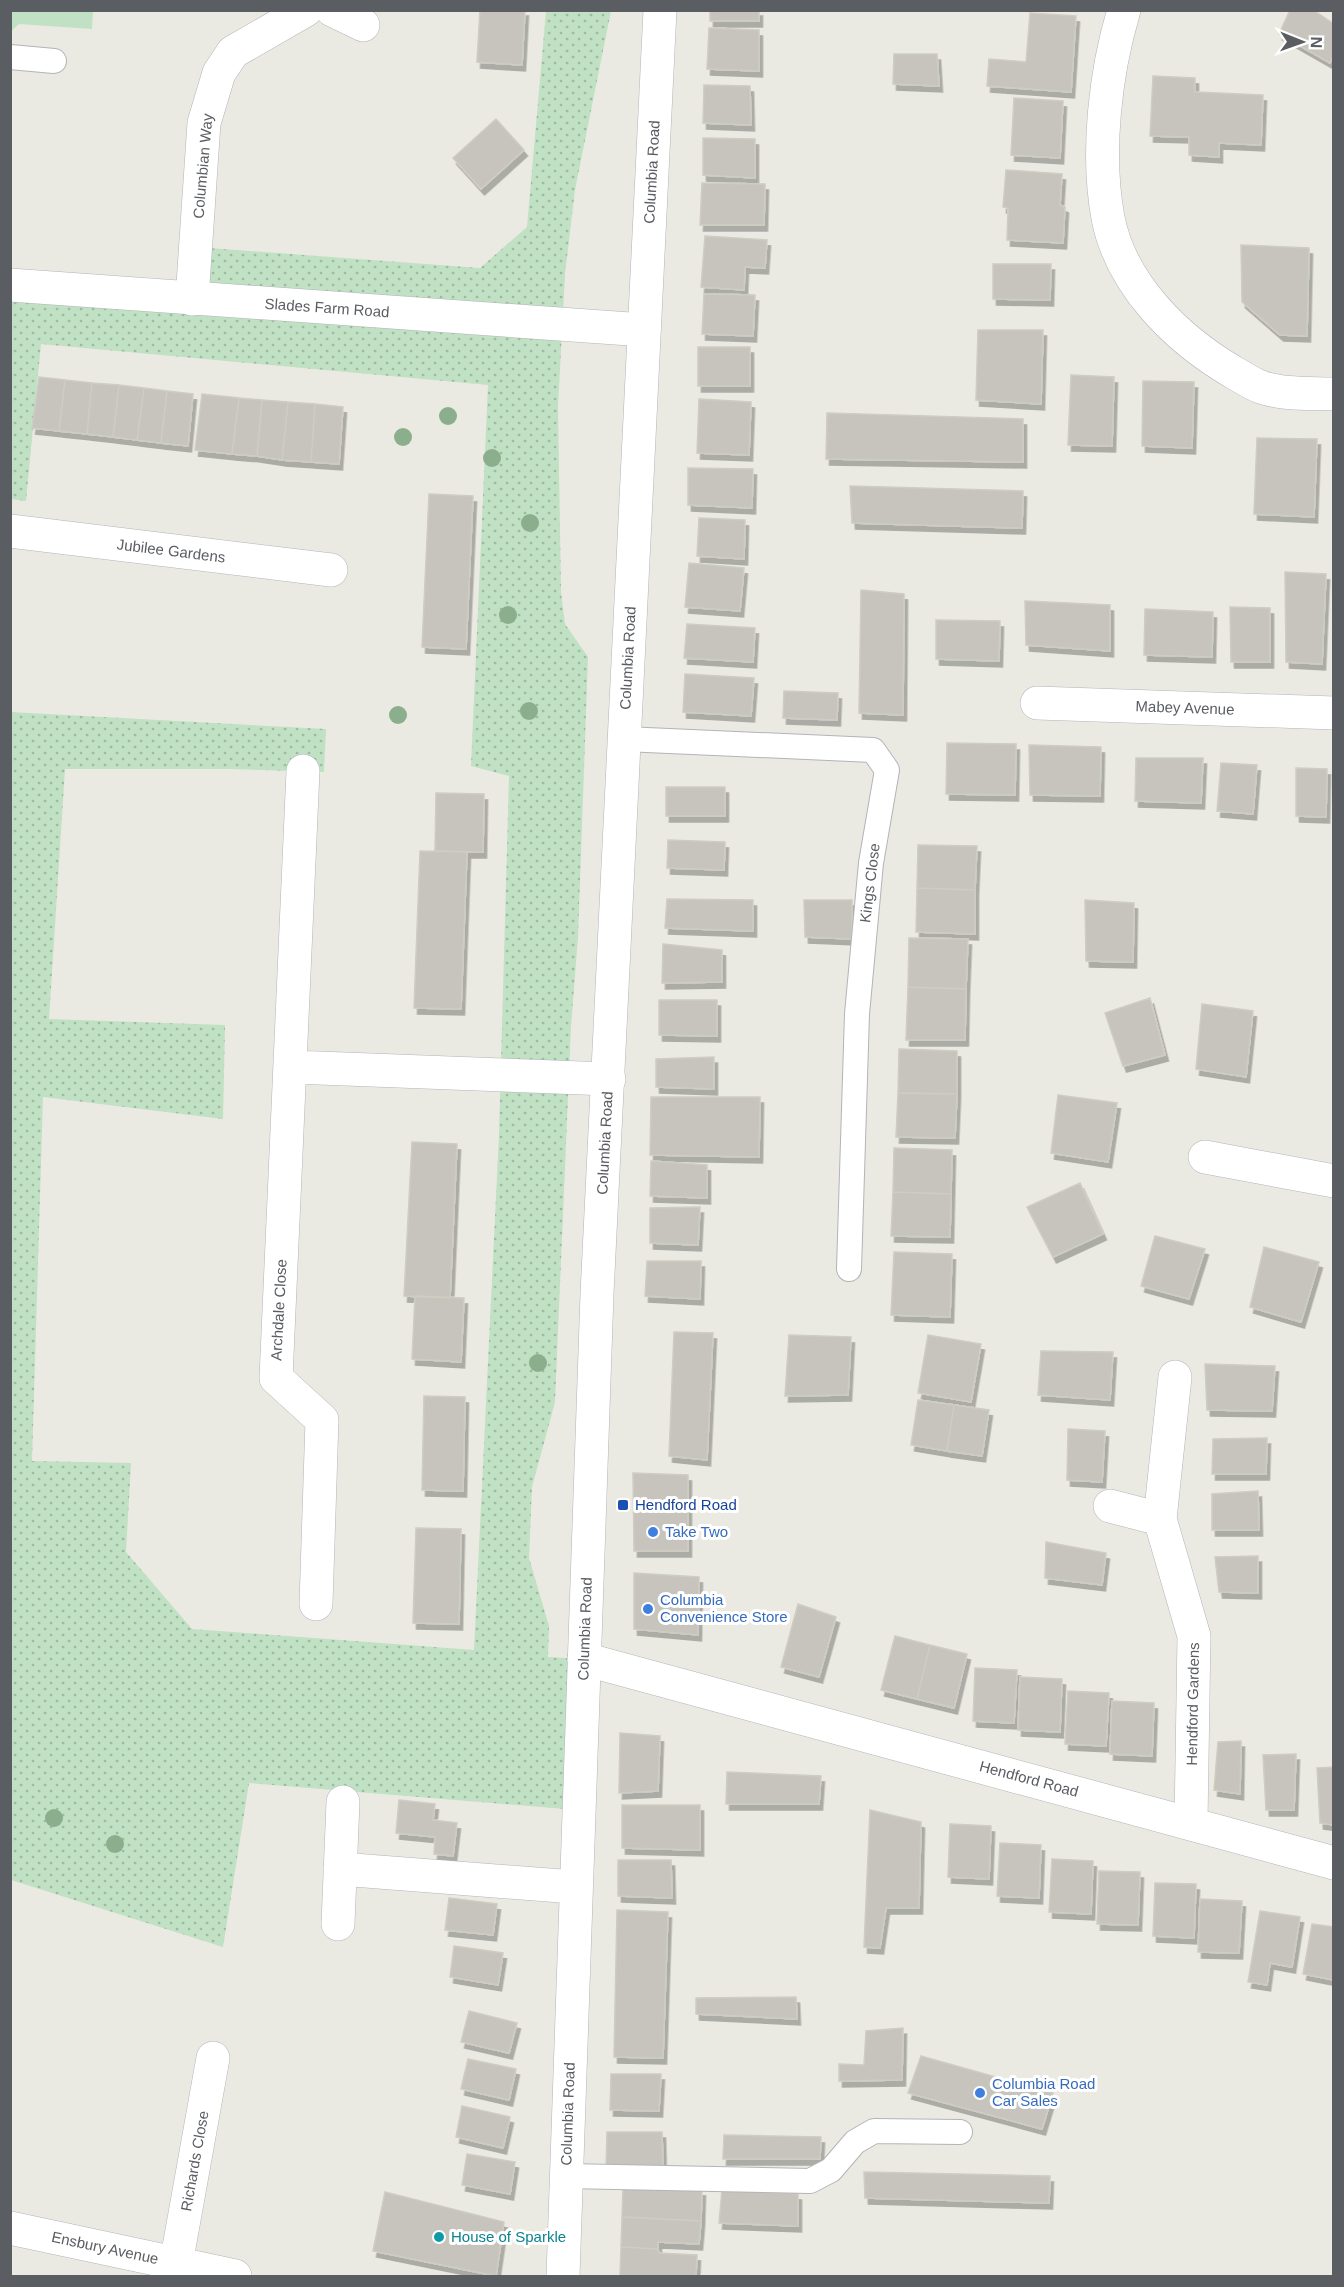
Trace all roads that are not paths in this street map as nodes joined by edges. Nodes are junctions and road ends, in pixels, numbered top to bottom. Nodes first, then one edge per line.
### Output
1 (306, 10) edge
2 (332, 10) edge
3 (660, 10) edge
4 (1124, 10) edge
5 (363, 25) dead end
6 (10, 57) edge
7 (54, 61) dead end
8 (10, 285) edge
9 (192, 299) junction
10 (644, 330) junction
11 (1334, 394) edge
12 (10, 531) edge
13 (331, 570) dead end
14 (1037, 703) dead end
15 (1334, 713) edge
16 (624, 740) junction
17 (303, 771) dead end
18 (292, 1067) junction
19 (609, 1079) junction
20 (1205, 1157) dead end
21 (1334, 1181) edge
22 (849, 1269) dead end
23 (1175, 1377) dead end
24 (1110, 1506) dead end
25 (1160, 1519) junction
26 (316, 1604) dead end
27 (584, 1659) junction
28 (344, 1802) dead end
29 (1191, 1822) junction
30 (1334, 1863) edge
31 (340, 1869) junction
32 (574, 1887) junction
33 (338, 1924) dead end
34 (213, 2058) dead end
35 (960, 2132) dead end
36 (566, 2176) junction
37 (10, 2228) edge
38 (176, 2264) junction
39 (235, 2277) edge
40 (563, 2277) edge

1 - 9 street, Columbian Way
2 - 5 street
3 - 10 street, Columbia Road
4 - 11 street
6 - 7 lane
8 - 9 street, Slades Farm Road
9 - 10 street, Slades Farm Road
10 - 16 street, Columbia Road
12 - 13 street, Jubilee Gardens
14 - 15 street, Mabey Avenue
16 - 19 street, Columbia Road
16 - 22 lane, Kings Close
17 - 18 street, Archdale Close
18 - 19 street
18 - 26 street, Archdale Close
19 - 27 street, Columbia Road
20 - 21 street
23 - 25 street, Hendford Gardens
24 - 25 street
25 - 29 street, Hendford Gardens
27 - 29 street, Hendford Road
27 - 32 street, Columbia Road
28 - 31 street
29 - 30 street, Hendford Road
31 - 32 street
31 - 33 street
32 - 36 street, Columbia Road
34 - 38 street, Richards Close
35 - 36 lane
36 - 40 street, Columbia Road
37 - 38 street, Ensbury Avenue
38 - 39 street, Ensbury Avenue

